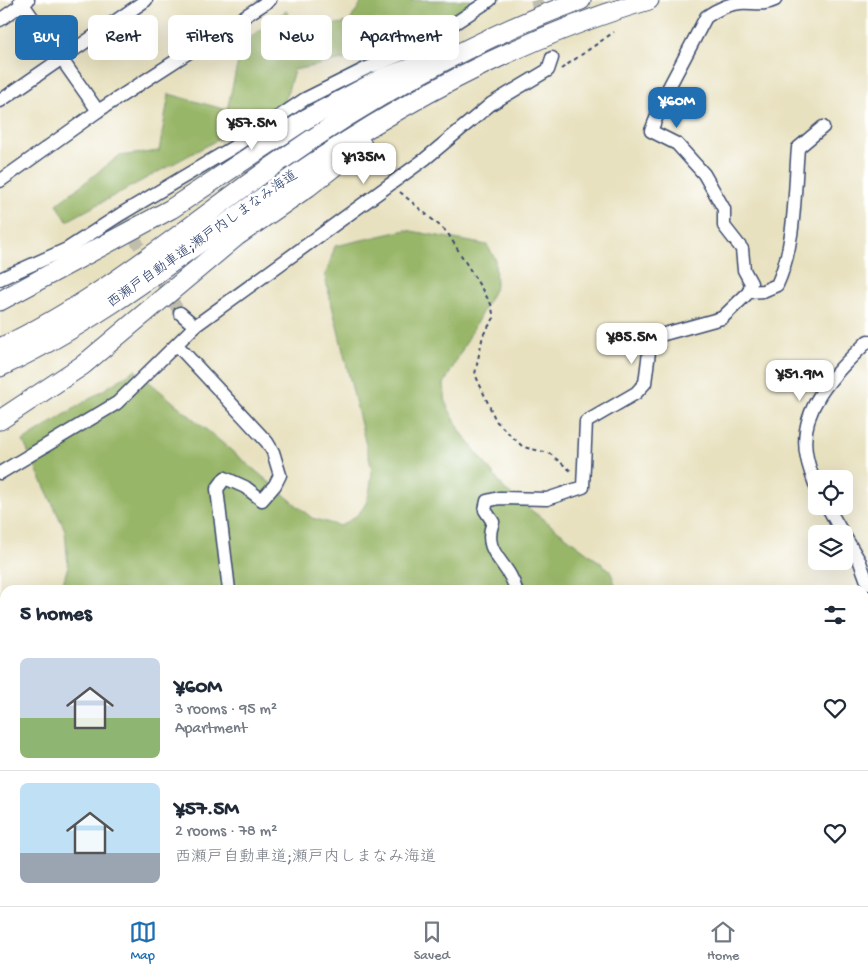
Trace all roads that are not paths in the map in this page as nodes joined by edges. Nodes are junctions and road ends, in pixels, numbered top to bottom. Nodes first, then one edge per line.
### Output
1 (146, 0) edge
2 (490, 0) edge
3 (582, 0) edge
4 (650, 0) edge
5 (775, 0) edge
6 (24, 1) edge
7 (268, 1) edge
8 (33, 15) edge
9 (0, 20) edge
10 (78, 47) edge
11 (471, 48) junction
12 (510, 54) junction
13 (60, 60) edge
14 (62, 60) edge
15 (550, 64) road end
16 (0, 101) edge
17 (98, 111) junction
18 (824, 127) dead end
19 (0, 181) edge
20 (0, 278) edge
21 (748, 292) junction
22 (0, 301) edge
23 (180, 313) tunnel mouth
24 (195, 326) junction
25 (868, 341) edge
26 (177, 345) junction
27 (0, 348) edge
28 (0, 367) edge
29 (0, 420) edge
30 (811, 470) edge
31 (0, 473) edge
32 (853, 550) edge
33 (868, 584) edge
34 (227, 585) edge
35 (514, 585) edge

1 - 10 street
2 - 20 street
3 - 11 highway, 西瀬戸自動車道;瀬戸内しまなみ海道
4 - 12 highway, 西瀬戸自動車道;瀬戸内しまなみ海道
5 - 21 street
6 - 8 street
6 - 9 street
7 - 17 street
11 - 22 highway
11 - 27 highway, 西瀬戸自動車道;瀬戸内しまなみ海道
12 - 28 highway, 西瀬戸自動車道;瀬戸内しまなみ海道
12 - 29 highway
13 - 16 street
14 - 17 street
15 - 24 street
17 - 19 street
18 - 21 street
21 - 35 street
23 - 24 street
24 - 26 street
25 - 30 street
26 - 31 street
26 - 34 street
32 - 33 street

